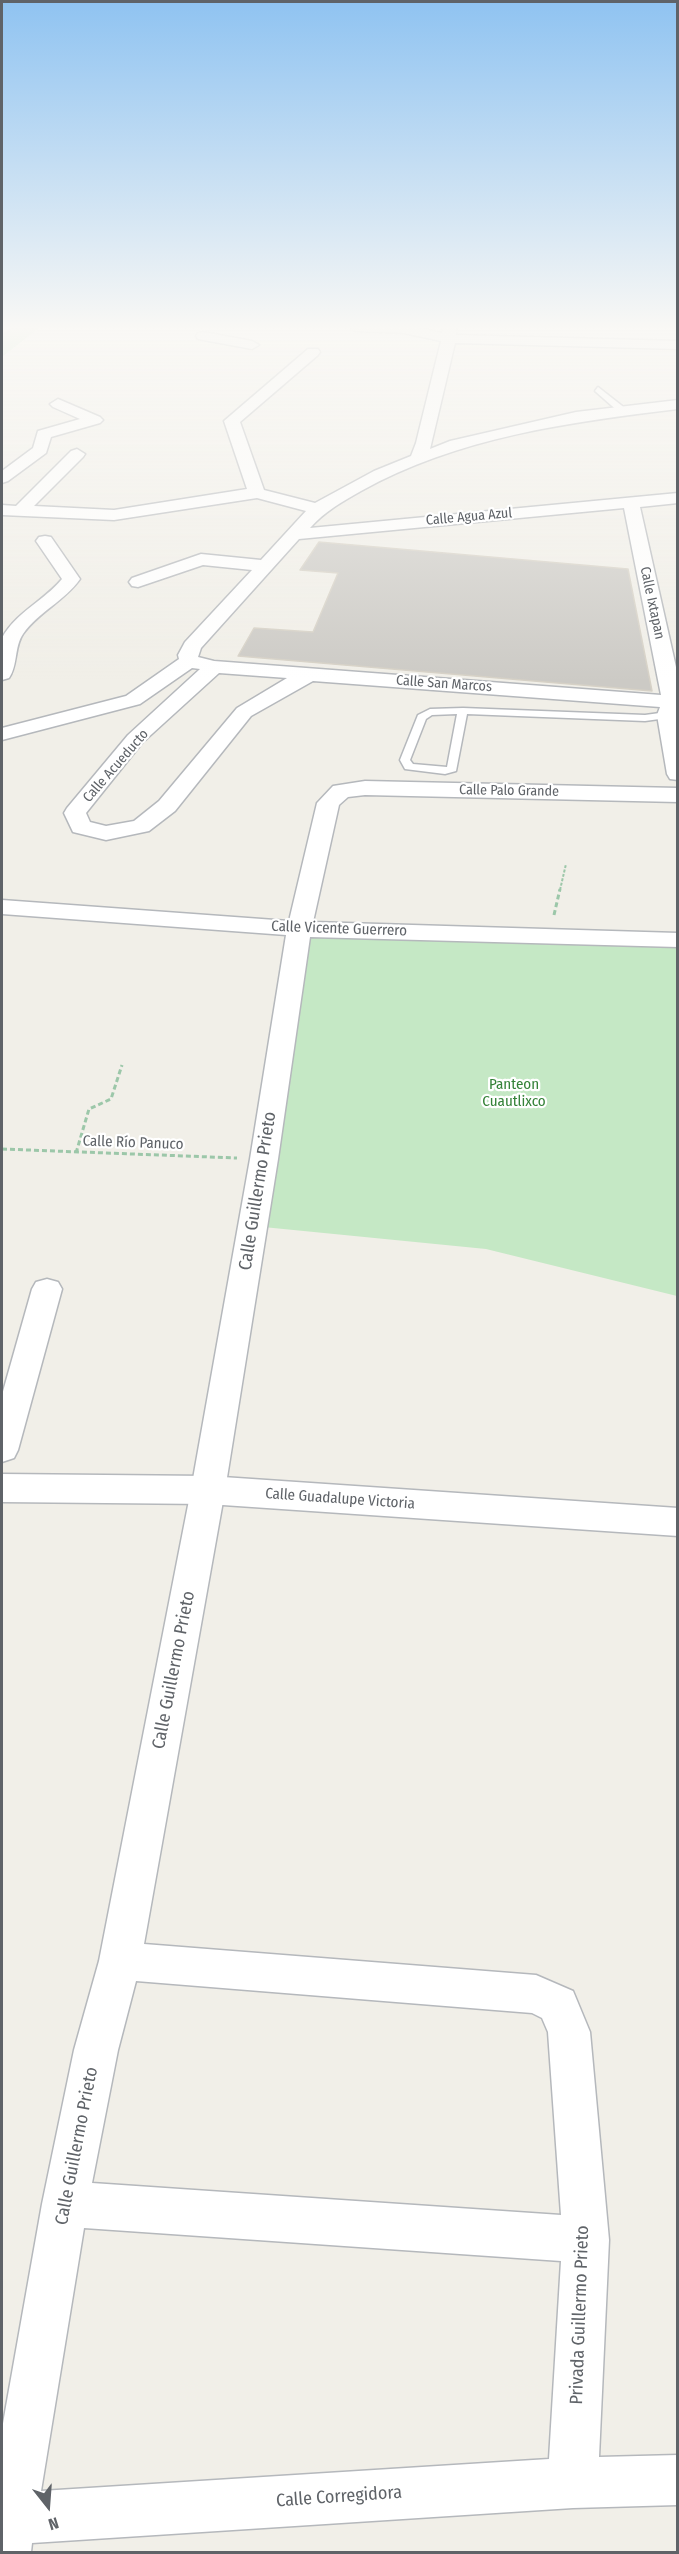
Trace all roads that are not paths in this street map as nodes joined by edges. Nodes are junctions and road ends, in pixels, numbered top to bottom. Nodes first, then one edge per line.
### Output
1 (42, 443) edge
2 (240, 443) edge
3 (424, 443) edge
4 (463, 443) edge
5 (77, 454) dead end
6 (418, 458) junction
7 (2, 478) edge
8 (257, 493) junction
9 (678, 498) edge
10 (631, 502) junction
11 (317, 509) junction
12 (2, 510) edge
13 (20, 511) junction
14 (296, 534) junction
15 (45, 541) dead end
16 (266, 566) junction
17 (138, 582) dead end
18 (9, 629) edge
19 (189, 661) junction
20 (214, 668) junction
21 (2, 674) edge
22 (311, 674) junction
23 (670, 709) junction
24 (463, 711) junction
25 (2, 734) edge
26 (678, 774) edge
27 (341, 791) joint
28 (678, 795) edge
29 (2, 907) edge
30 (299, 929) junction
31 (678, 940) edge
32 (46, 1289) dead end
33 (2, 1450) edge
34 (2, 1488) edge
35 (208, 1490) junction
36 (678, 1522) edge
37 (120, 1961) junction
38 (65, 2204) junction
39 (586, 2240) junction
40 (678, 2480) edge
41 (573, 2483) junction
42 (6, 2530) edge

1 - 7 street
2 - 8 street
3 - 6 street
4 - 6 street
5 - 13 street
6 - 11 street
8 - 11 street
8 - 13 street
9 - 10 street, Calle Agua Azul
10 - 14 street, Calle Agua Azul
10 - 23 street, Calle Ixtapan
11 - 14 street
12 - 13 street
14 - 16 street
15 - 18 street
16 - 17 street
16 - 19 street
18 - 21 street
19 - 20 street
19 - 25 street
20 - 22 street, Calle San Marcos
20 - 22 street, Calle Acueducto
22 - 23 street, Calle San Marcos
23 - 24 lane
23 - 26 street, Calle Ixtapan
24 - 24 lane
27 - 28 street, Calle Palo Grande
27 - 30 street, Calle Guillermo Prieto
29 - 30 street, Calle Vicente Guerrero
30 - 31 street, Calle Vicente Guerrero
30 - 35 street, Calle Guillermo Prieto
32 - 33 street
34 - 35 street, Calle Guadalupe Victoria
35 - 36 street, Calle Guadalupe Victoria
35 - 37 street, Calle Guillermo Prieto
37 - 38 street, Calle Guillermo Prieto
37 - 39 street, Privada Guillermo Prieto
38 - 39 street
38 - 42 street, Calle Guillermo Prieto
39 - 41 street, Privada Guillermo Prieto
40 - 41 street, Calle Corregidora
41 - 42 street, Calle Corregidora

